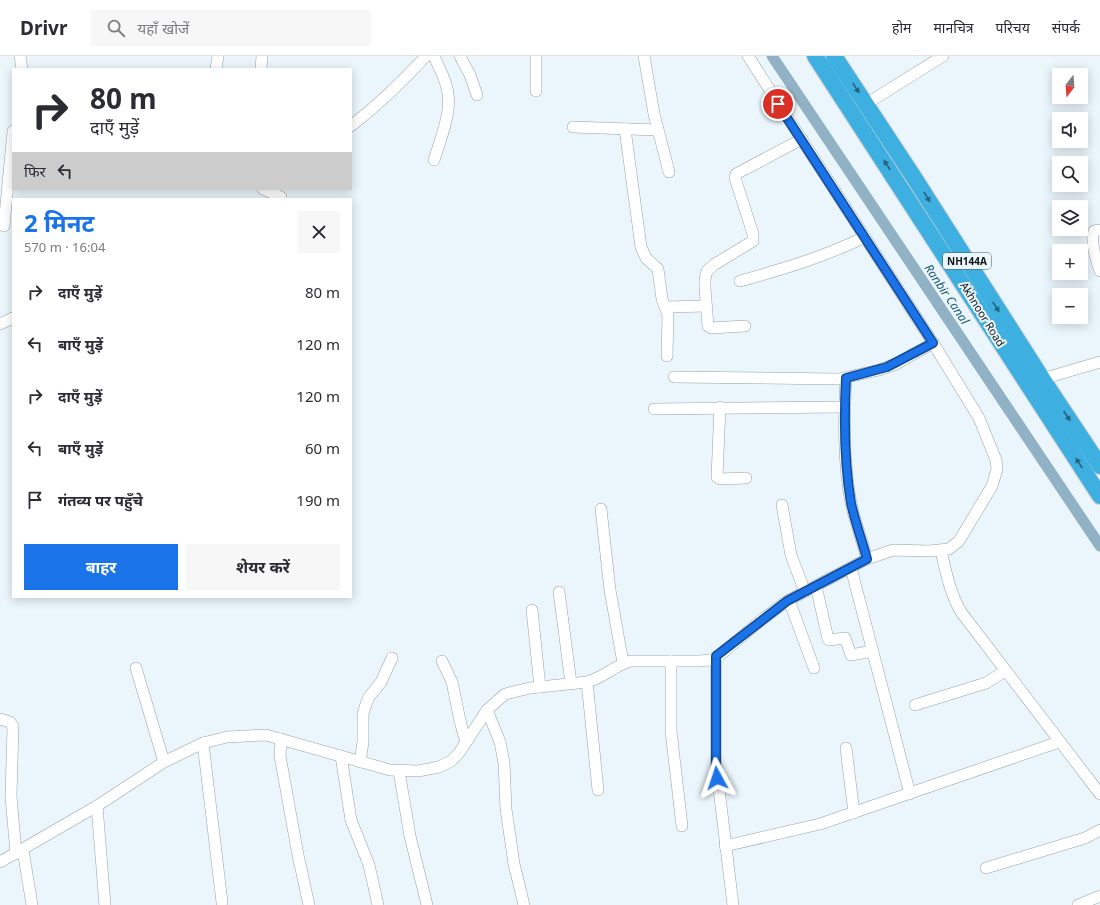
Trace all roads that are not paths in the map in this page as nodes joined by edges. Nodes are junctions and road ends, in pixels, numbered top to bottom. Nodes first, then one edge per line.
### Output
1 (20, 56) edge
2 (218, 56) edge
3 (262, 56) edge
4 (426, 56) edge
5 (434, 56) edge
6 (460, 56) edge
7 (536, 56) edge
8 (644, 56) edge
9 (748, 56) edge
10 (815, 56) edge
11 (834, 56) edge
12 (943, 56) edge
13 (22, 68) edge
14 (216, 68) edge
15 (261, 68) edge
16 (536, 91) dead end
17 (477, 95) dead end
18 (859, 108) junction
19 (352, 125) edge
20 (573, 127) dead end
21 (625, 129) junction
22 (658, 130) junction
23 (802, 139) junction
24 (12, 142) edge
25 (434, 160) dead end
26 (669, 172) dead end
27 (266, 190) edge
28 (282, 195) edge
29 (4, 226) dead end
30 (1100, 230) edge
31 (865, 237) junction
32 (1100, 271) edge
33 (740, 281) dead end
34 (706, 306) junction
35 (666, 307) junction
36 (12, 318) edge
37 (0, 324) edge
38 (745, 326) dead end
39 (933, 343) junction
40 (667, 356) dead end
41 (1100, 362) edge
42 (674, 377) dead end
43 (846, 378) junction
44 (1042, 379) junction
45 (720, 407) junction
46 (844, 407) junction
47 (654, 408) dead end
48 (1100, 466) edge
49 (746, 478) dead end
50 (1100, 496) edge
51 (782, 505) dead end
52 (601, 509) dead end
53 (941, 550) junction
54 (867, 559) junction
55 (851, 568) junction
56 (816, 586) junction
57 (559, 592) dead end
58 (805, 592) junction
59 (789, 600) junction
60 (532, 610) dead end
61 (873, 651) junction
62 (716, 656) junction
63 (392, 658) dead end
64 (442, 661) dead end
65 (671, 661) junction
66 (623, 663) junction
67 (136, 668) dead end
68 (814, 668) dead end
69 (1005, 671) junction
70 (587, 682) junction
71 (572, 683) junction
72 (540, 687) junction
73 (915, 705) dead end
74 (487, 710) junction
75 (0, 719) edge
76 (281, 739) junction
77 (466, 742) junction
78 (1059, 742) junction
79 (203, 743) junction
80 (846, 748) dead end
81 (341, 756) junction
82 (164, 762) junction
83 (360, 762) junction
84 (399, 771) junction
85 (598, 790) dead end
86 (910, 794) junction
87 (1100, 794) edge
88 (6, 795) edge
89 (97, 806) junction
90 (854, 813) junction
91 (682, 826) dead end
92 (1100, 830) edge
93 (725, 846) junction
94 (20, 852) junction
95 (0, 862) edge
96 (986, 868) dead end
97 (1100, 896) edge
98 (222, 902) dead end
99 (32, 905) edge
100 (105, 905) edge
101 (309, 905) edge
102 (378, 905) edge
103 (427, 905) edge
104 (524, 905) edge
105 (733, 905) edge
106 (1078, 905) edge

1 - 13 street
2 - 14 street
3 - 15 street
4 - 19 street
5 - 25 street
6 - 17 street
7 - 16 street
8 - 22 street
9 - 23 street
10 - 18 highway, NH144A
11 -> 18 highway, NH144A
12 - 18 street
18 -> 44 highway, NH144A
50 -> 18 highway, Akhnoor Road / NH144A
20 - 21 street
21 - 22 street
21 - 35 street
22 - 26 street
23 - 31 street
23 - 34 street
24 - 29 street
27 - 28 street
30 - 32 street
31 - 33 street
31 - 39 street
34 - 35 street
34 - 38 street
35 - 40 street
36 - 37 street
39 - 43 street
39 - 53 street
41 - 44 street
42 - 43 street
43 - 46 street
44 -> 48 highway, NH144A
45 - 46 street
45 - 47 street
45 - 49 street
46 - 54 street
51 - 58 street
52 - 66 street
53 - 54 street
53 - 69 street
54 - 55 street
55 - 56 street
55 - 61 street
56 - 58 street
56 - 61 street
57 - 71 street
58 - 59 street
59 - 62 street
59 - 68 street
60 - 72 street
61 - 86 street
62 - 65 street
62 - 93 street
63 - 83 street
64 - 77 street
65 - 66 street
65 - 91 street
66 - 70 street
67 - 82 street
69 - 73 street
69 - 78 street
70 - 71 street
70 - 85 street
71 - 72 street
72 - 74 street
74 - 77 street
74 - 104 street
75 - 88 street
76 - 79 street
76 - 81 street
76 - 101 street
77 - 84 street
78 - 86 street
78 - 87 street
79 - 82 street
79 - 98 street
80 - 90 street
81 - 83 street
81 - 102 street
82 - 89 street
83 - 84 street
84 - 103 street
86 - 90 street
88 - 94 street
89 - 94 street
89 - 100 street
90 - 93 street
92 - 96 street
93 - 105 street
94 - 95 street
94 - 99 street
97 - 106 street

